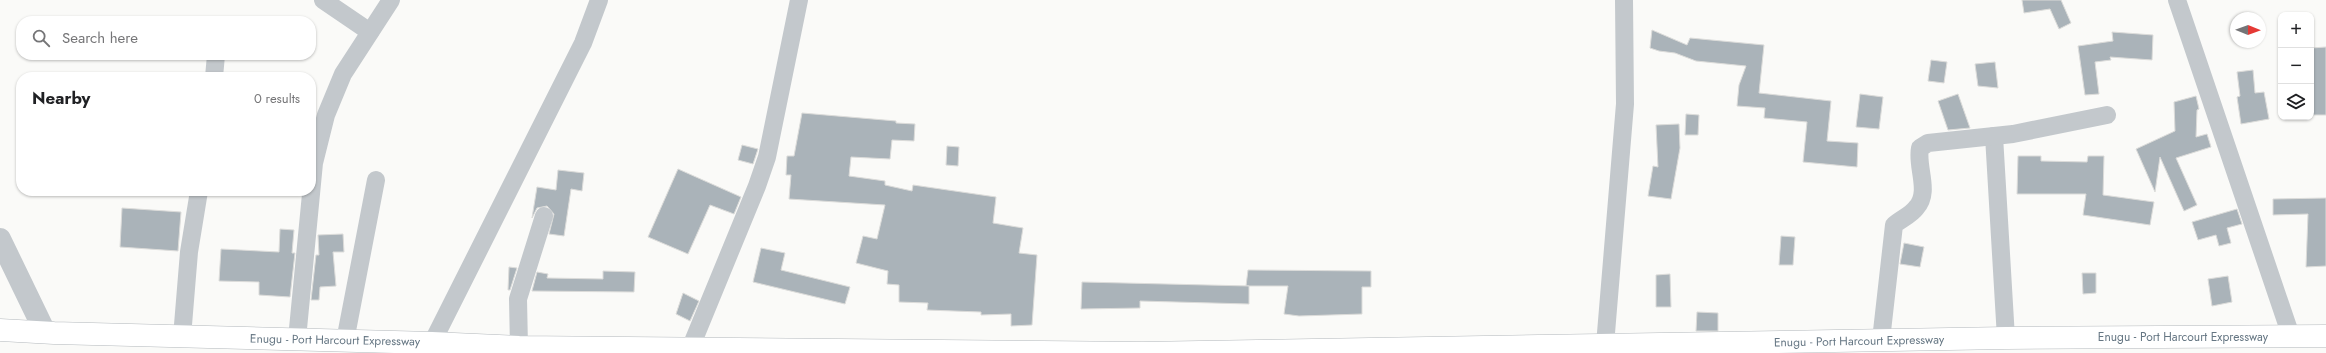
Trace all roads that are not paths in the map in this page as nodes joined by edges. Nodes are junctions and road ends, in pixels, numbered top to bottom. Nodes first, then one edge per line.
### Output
1 (323, 0) edge
2 (391, 0) edge
3 (599, 0) edge
4 (799, 0) edge
5 (1624, 0) edge
6 (2177, 0) edge
7 (370, 32) junction
8 (216, 60) edge
9 (214, 72) edge
10 (2107, 115) dead end
11 (1994, 136) junction
12 (316, 155) edge
13 (376, 180) dead end
14 (198, 196) edge
15 (311, 196) edge
16 (544, 216) dead end
17 (0, 239) edge
18 (0, 330) edge
19 (45, 332) junction
20 (2291, 336) junction
21 (2326, 336) edge
22 (182, 337) junction
23 (2006, 338) junction
24 (297, 340) junction
25 (1881, 340) junction
26 (345, 341) junction
27 (432, 343) junction
28 (1605, 345) junction
29 (519, 347) junction
30 (690, 349) junction

1 - 7 street
2 - 7 street
3 - 27 street
4 - 30 street
5 - 28 street
6 - 20 street
7 - 12 street
8 - 9 street
10 - 11 street
11 - 23 street
11 - 25 street
13 - 26 street
14 - 22 street
15 - 24 street
16 - 29 street
17 - 19 street
18 - 19 highway, Enugu - Port Harcourt Expressway
19 - 22 highway, Enugu - Port Harcourt Expressway
20 - 21 highway, Enugu - Port Harcourt Expressway
20 - 23 highway, Enugu - Port Harcourt Expressway
22 - 24 highway, Enugu - Port Harcourt Expressway
23 - 25 highway, Enugu - Port Harcourt Expressway
24 - 26 highway, Enugu - Port Harcourt Expressway
25 - 28 highway, Enugu - Port Harcourt Expressway
26 - 27 highway, Enugu - Port Harcourt Expressway
27 - 29 highway, Enugu - Port Harcourt Expressway
28 - 30 highway, Enugu - Port Harcourt Expressway
29 - 30 highway, Enugu - Port Harcourt Expressway

